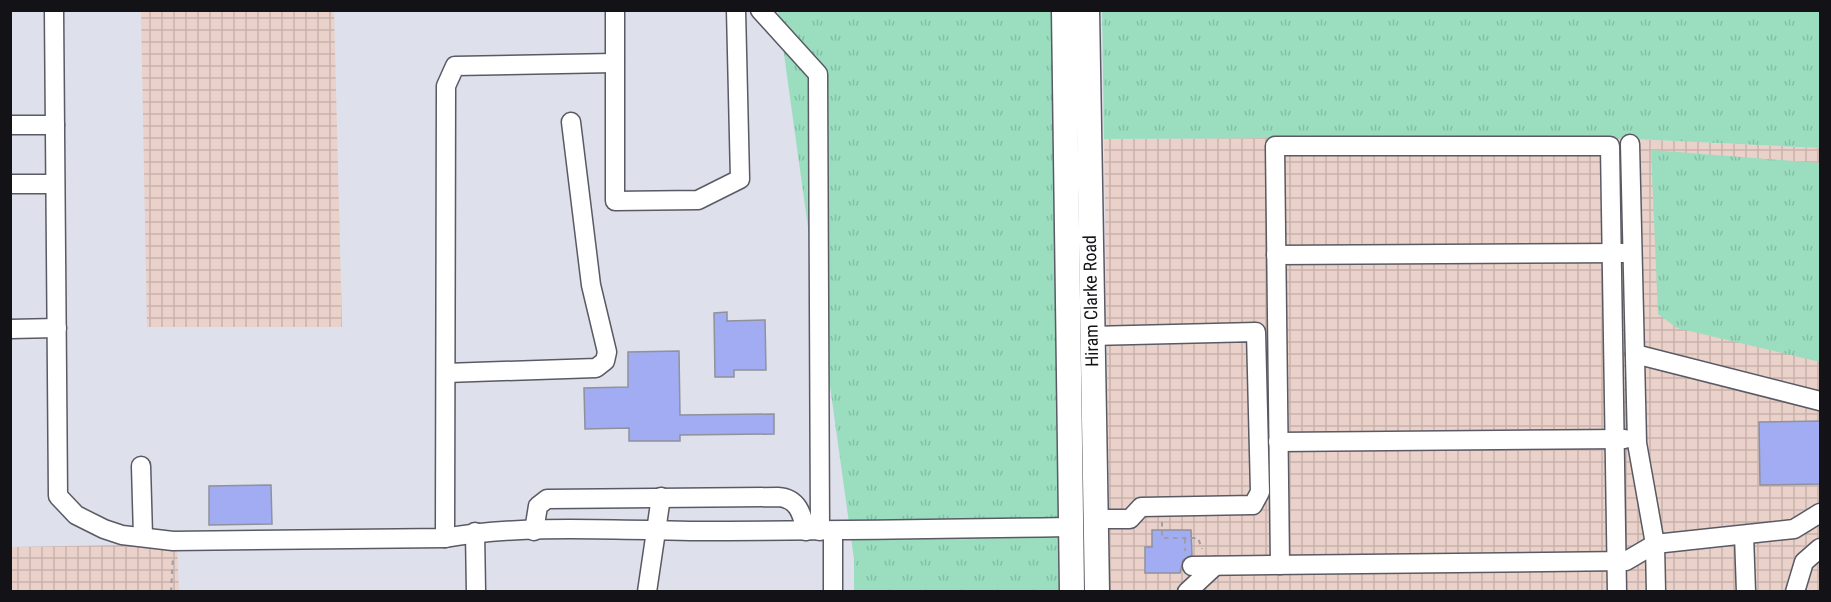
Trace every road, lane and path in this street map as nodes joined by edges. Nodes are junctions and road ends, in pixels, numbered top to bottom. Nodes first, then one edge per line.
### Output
1 (54, 10) edge
2 (615, 10) edge
3 (736, 10) edge
4 (760, 10) edge
5 (1064, 10) edge
6 (1087, 10) edge
7 (614, 63) junction
8 (571, 122) dead end
9 (10, 125) edge
10 (55, 125) junction
11 (1630, 144) dead end
12 (1089, 150) junction
13 (1065, 151) junction
14 (10, 184) edge
15 (55, 184) junction
16 (1612, 252) junction
17 (1631, 254) junction
18 (1276, 255) junction
19 (57, 328) junction
20 (10, 329) edge
21 (1080, 337) junction
22 (1635, 354) junction
23 (446, 372) junction
24 (1821, 400) edge
25 (1615, 439) junction
26 (1278, 442) junction
27 (1637, 443) junction
28 (141, 466) dead end
29 (661, 498) junction
30 (1161, 507) junction
31 (1821, 513) edge
32 (1097, 519) junction
33 (1071, 526) junction
34 (534, 531) junction
35 (657, 531) junction
36 (820, 531) junction
37 (476, 532) junction
38 (1744, 535) junction
39 (143, 536) junction
40 (445, 538) junction
41 (173, 541) junction
42 (1656, 544) junction
43 (1821, 548) edge
44 (1617, 561) junction
45 (1280, 565) junction
46 (1205, 566) junction
47 (171, 591) edge
48 (476, 591) edge
49 (647, 591) edge
50 (833, 591) edge
51 (1072, 591) edge
52 (1097, 591) edge
53 (1187, 591) edge
54 (1617, 591) edge
55 (1656, 591) edge
56 (1746, 591) edge
57 (1795, 591) edge

1 - 10 lane
2 - 7 lane
3 - 7 lane
4 - 36 lane
5 - 13 main road, Hiram Clarke Road
6 - 12 main road, Hiram Clarke Road
7 - 23 lane
8 - 23 lane
9 - 10 lane
10 - 15 lane
11 - 17 lane
12 - 13 main road
12 - 21 main road, Hiram Clarke Road
13 - 21 main road, Hiram Clarke Road
14 - 15 lane
15 - 19 lane
16 - 17 lane
16 - 18 lane
16 - 18 lane
16 - 25 lane
17 - 22 lane
18 - 26 lane
19 - 20 lane
19 - 39 lane
21 - 30 lane
21 - 32 main road, Hiram Clarke Road
21 - 33 main road, Hiram Clarke Road
22 - 24 lane
22 - 27 lane
23 - 40 lane
25 - 26 lane
25 - 27 lane
25 - 44 lane
26 - 45 lane
27 - 42 lane
28 - 39 lane
29 - 34 lane
29 - 35 lane
29 - 36 lane
30 - 32 lane
30 - 46 path
31 - 38 lane
32 - 33 main road
32 - 52 main road, Hiram Clarke Road
33 - 36 lane
33 - 51 main road, Hiram Clarke Road
34 - 35 lane
34 - 37 lane
35 - 36 lane
35 - 49 lane
36 - 50 lane
37 - 40 lane
37 - 48 lane
38 - 42 lane
38 - 56 lane
39 - 41 lane
40 - 41 lane
41 - 47 path
42 - 44 lane
42 - 55 lane
43 - 57 lane
44 - 45 lane
44 - 54 lane
45 - 46 lane
46 - 53 lane

